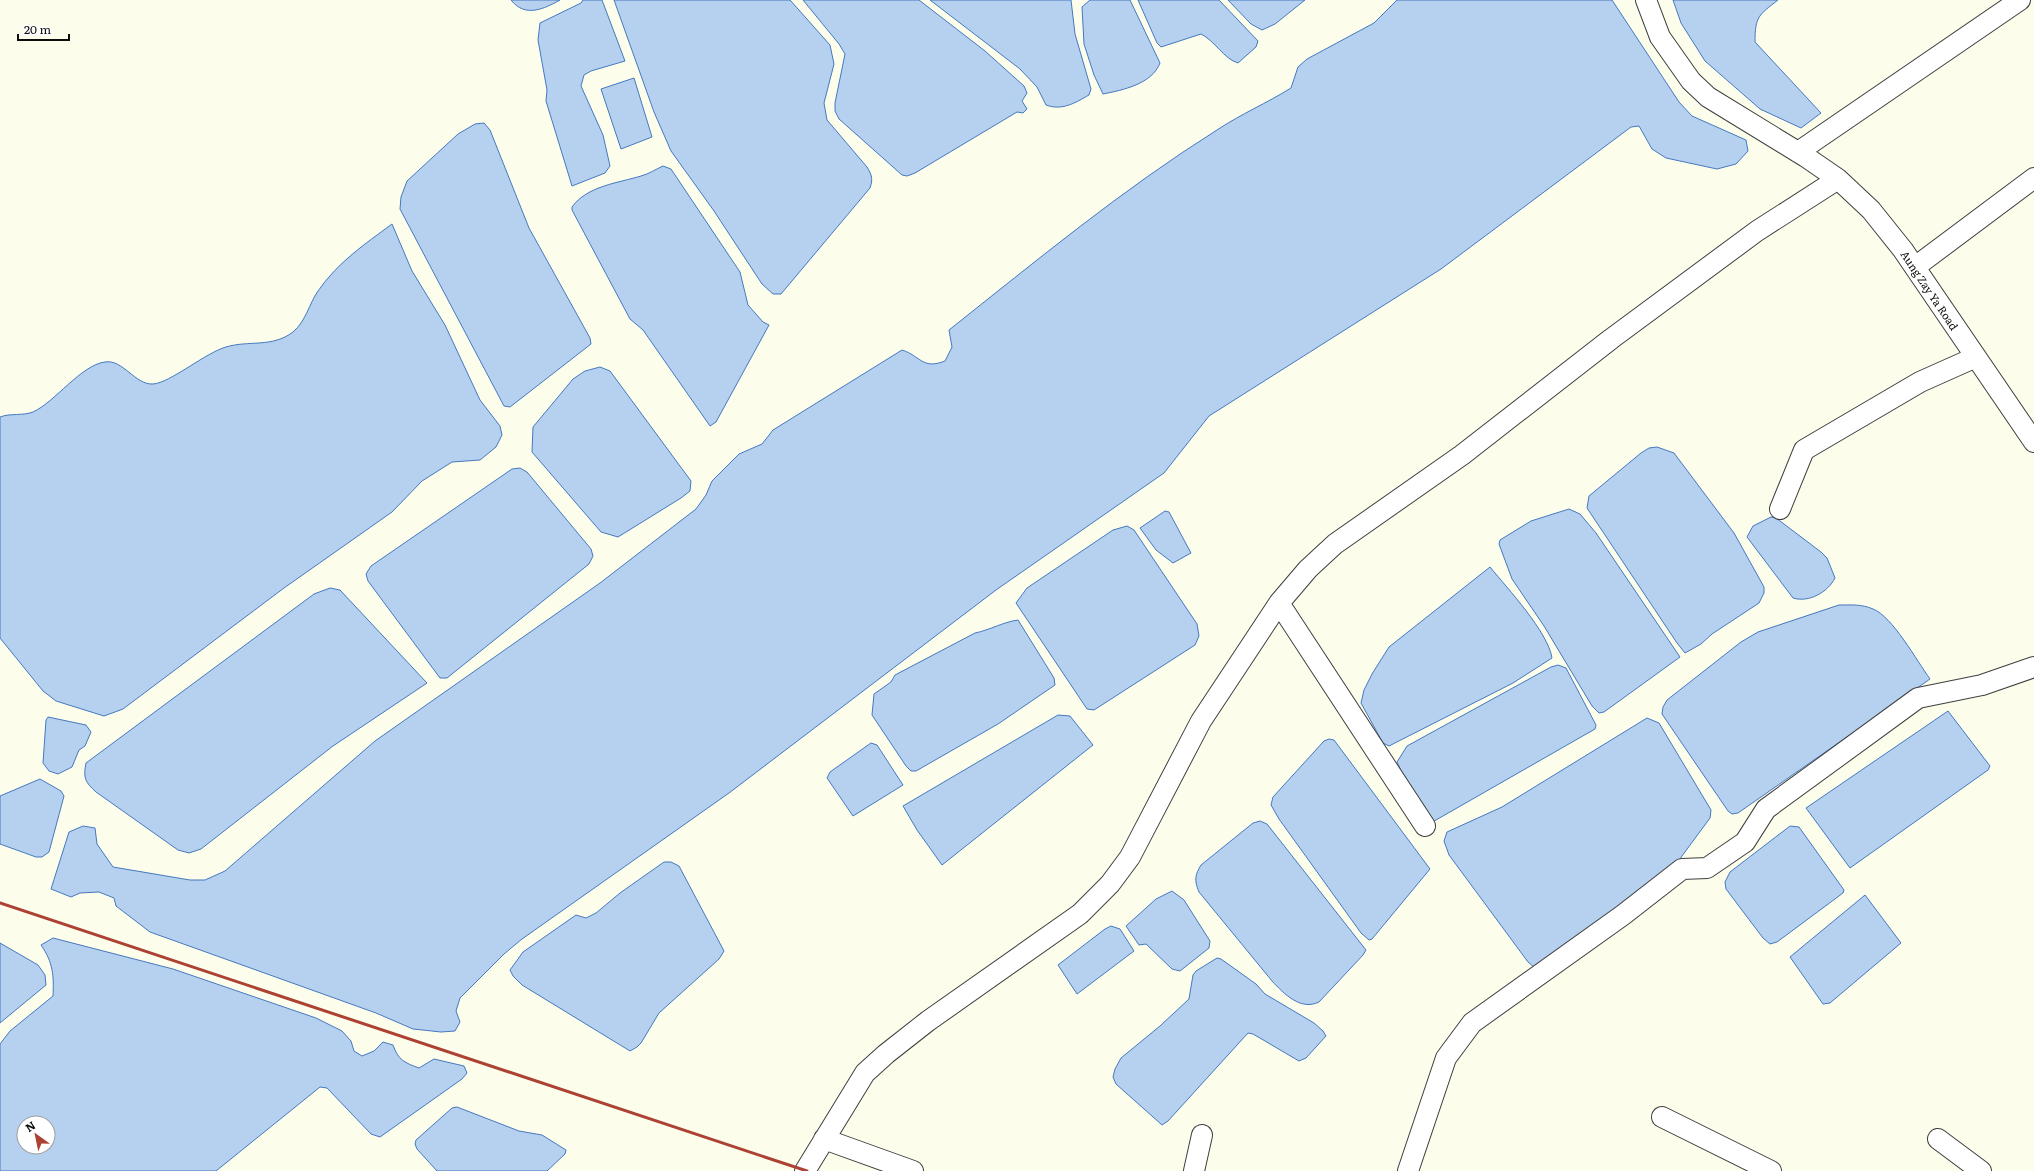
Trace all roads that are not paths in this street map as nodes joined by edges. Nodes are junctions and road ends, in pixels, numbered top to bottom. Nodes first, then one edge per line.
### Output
1 (1646, 0) edge
2 (2020, 0) edge
3 (1802, 154) junction
4 (2034, 178) edge
5 (1838, 179) junction
6 (1915, 267) junction
7 (1976, 357) junction
8 (2034, 442) edge
9 (1780, 509) dead end
10 (1279, 603) junction
11 (2034, 667) edge
12 (1425, 826) dead end
13 (1662, 1117) dead end
14 (1202, 1135) dead end
15 (824, 1139) junction
16 (1938, 1139) dead end
17 (805, 1171) edge
18 (913, 1171) edge
19 (1194, 1171) edge
20 (1408, 1171) edge
21 (1771, 1171) edge
22 (1981, 1171) edge

1 - 3 street, Aung Zay Ya Road
2 - 3 street
3 - 5 street, Aung Zay Ya Road
4 - 6 street
5 - 6 street, Aung Zay Ya Road
5 - 10 street
6 - 7 street, Aung Zay Ya Road
7 - 8 street, Aung Zay Ya Road
7 - 9 street
10 - 12 street
10 - 15 street
11 - 20 street
13 - 21 street
14 - 19 street
15 - 17 street
15 - 18 street
16 - 22 street

